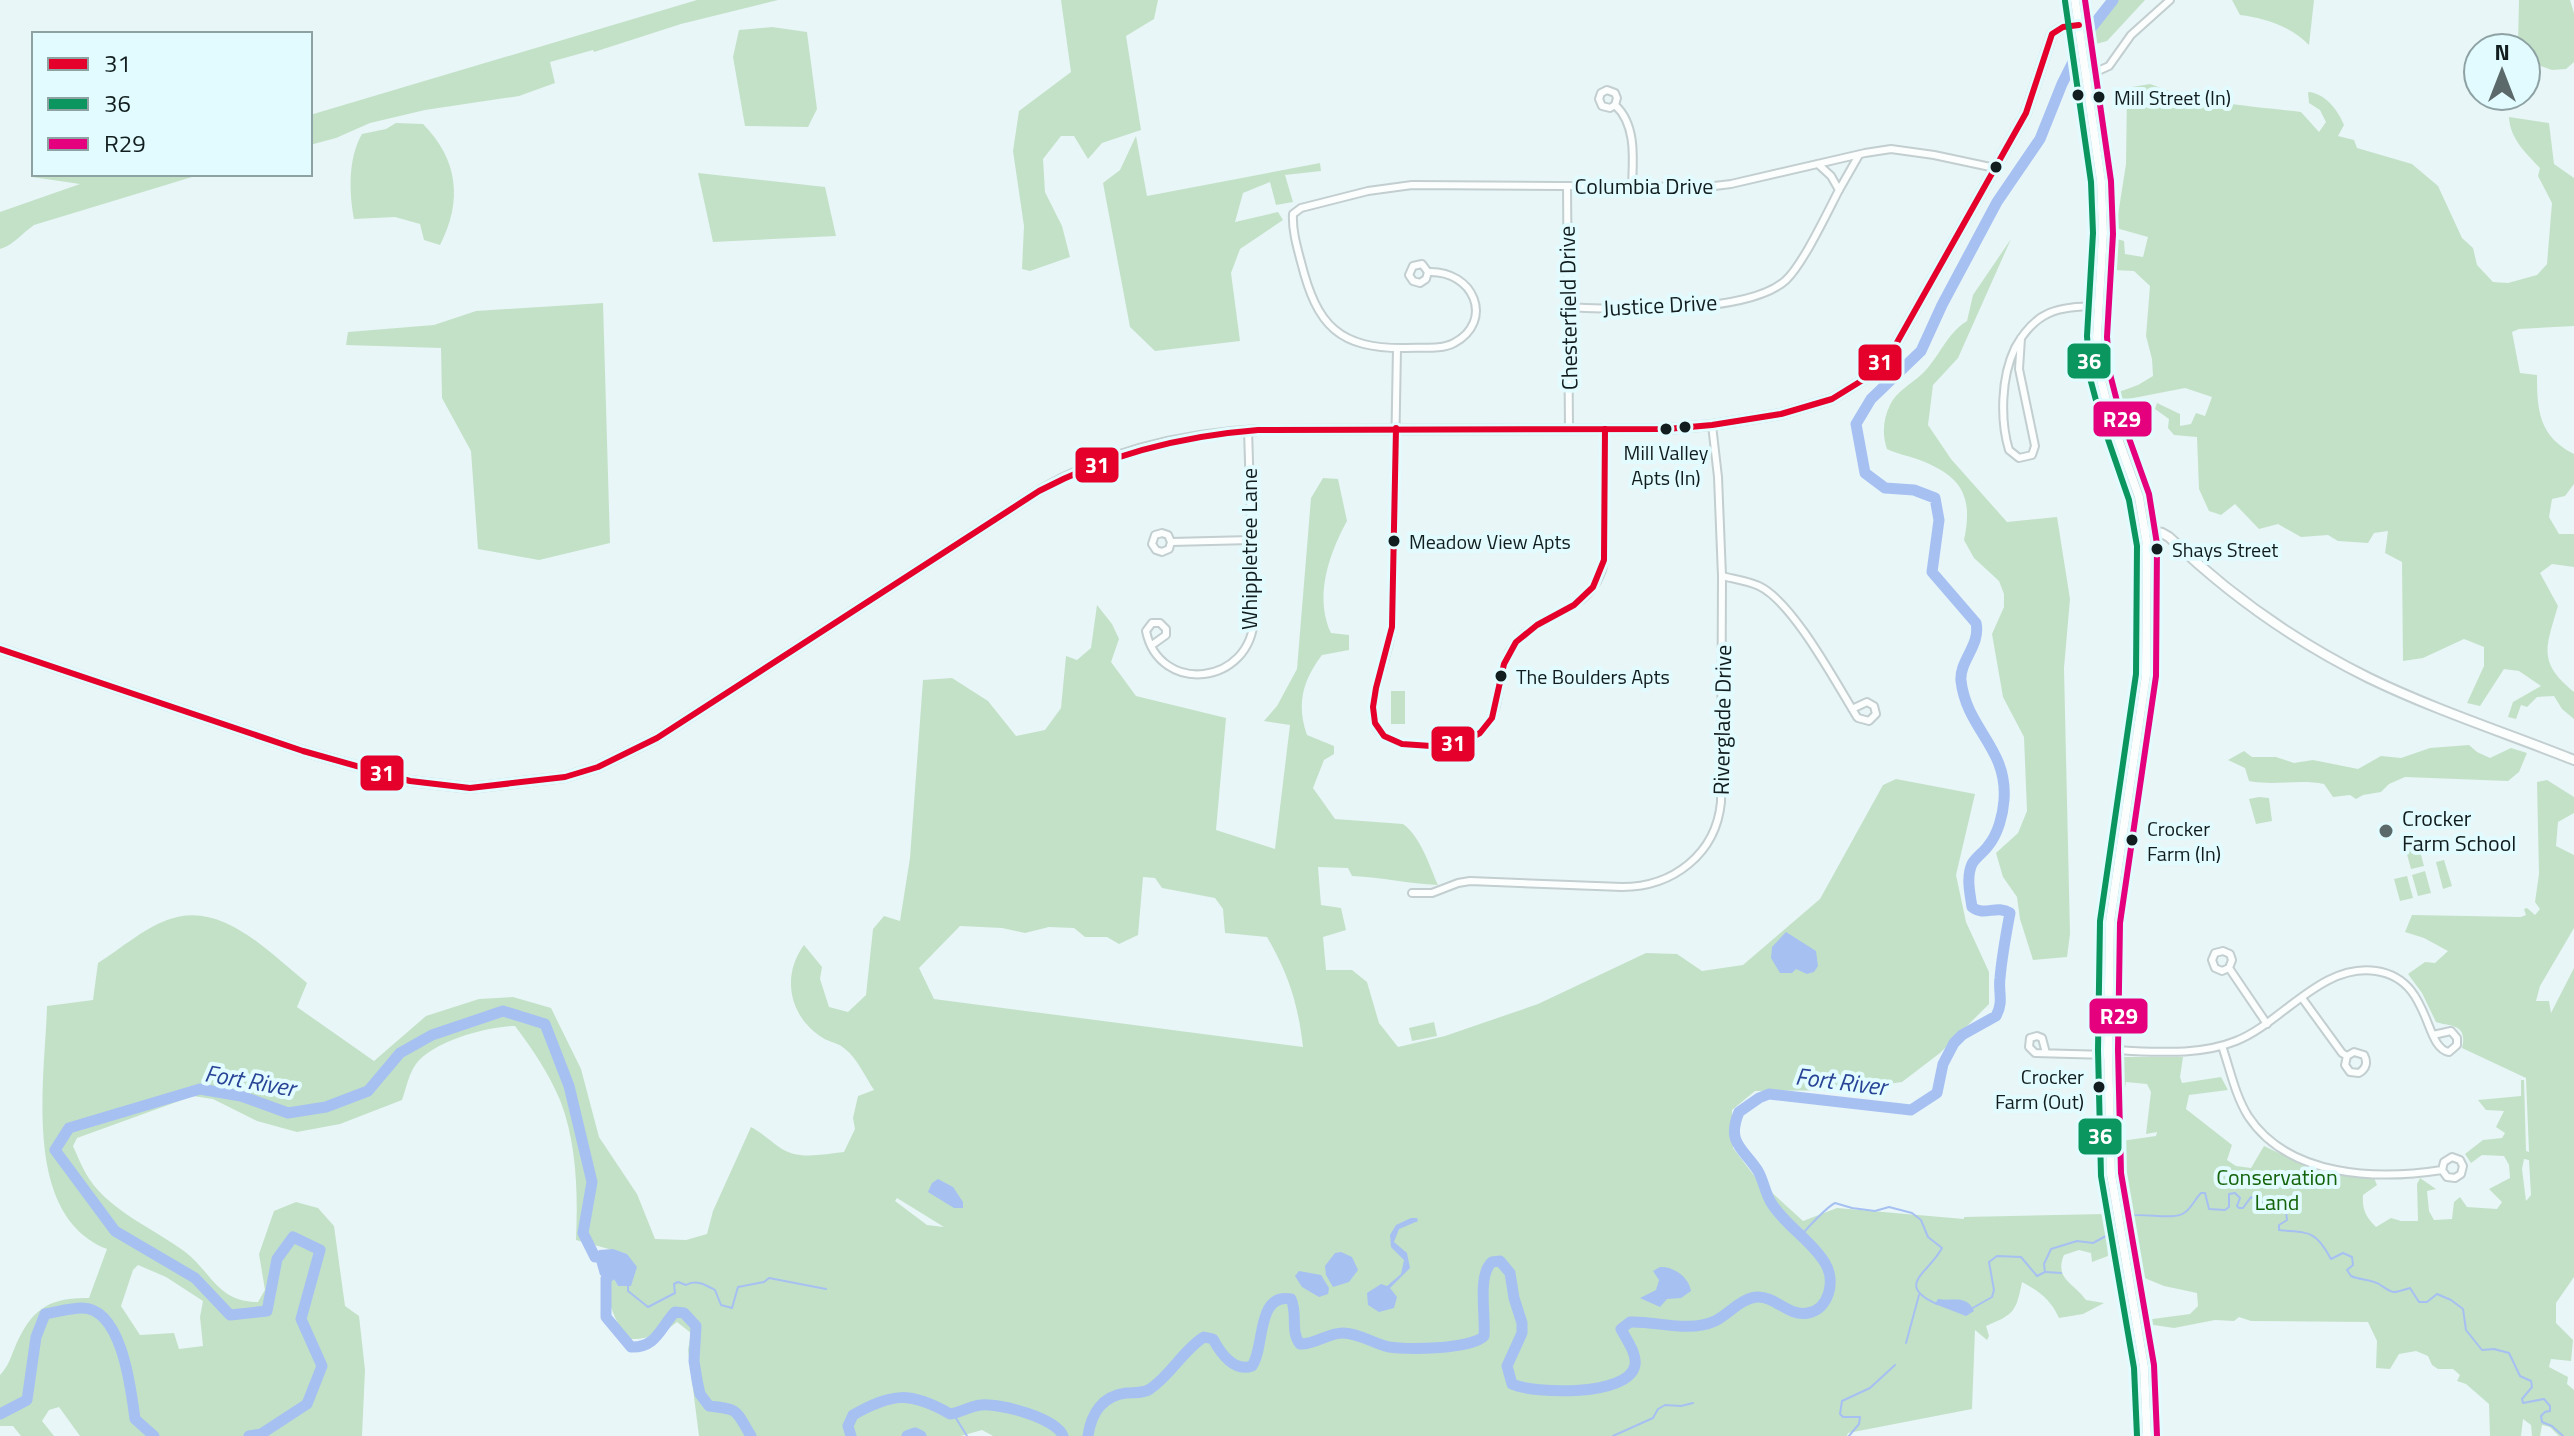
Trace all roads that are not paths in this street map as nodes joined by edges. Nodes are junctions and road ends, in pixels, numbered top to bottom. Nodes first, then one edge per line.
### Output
1 (2075, 0) edge
2 (2170, 0) edge
3 (2079, 29) junction
4 (2087, 76) junction
5 (1615, 105) dead end
6 (1860, 154) junction
7 (1818, 164) junction
8 (1995, 168) junction
9 (1567, 186) junction
10 (1632, 186) junction
11 (1839, 190) junction
12 (1428, 272) dead end
13 (2098, 306) junction
14 (1568, 307) junction
15 (2021, 338) junction
16 (1397, 348) junction
17 (1712, 425) junction
18 (1396, 428) junction
19 (1569, 429) junction
20 (1605, 429) junction
21 (1248, 430) junction
22 (2146, 530) junction
23 (1251, 540) junction
24 (1171, 542) dead end
25 (1722, 576) junction
26 (1152, 645) dead end
27 (0, 649) edge
28 (1852, 709) dead end
29 (2574, 760) edge
30 (1412, 893) dead end
31 (2229, 968) dead end
32 (2302, 998) junction
33 (2267, 1024) junction
34 (2433, 1035) dead end
35 (2222, 1046) junction
36 (2108, 1052) junction
37 (2046, 1053) dead end
38 (2347, 1056) dead end
39 (2442, 1170) dead end
40 (2147, 1436) edge

1 - 3 street
2 - 4 street
3 - 4 street
3 - 8 street
4 - 13 street
5 - 10 street
6 - 7 street, Columbia Drive
6 - 8 street, Columbia Drive
6 - 11 street, Justice Drive
7 - 10 street, Columbia Drive
7 - 11 street
8 - 17 street
9 - 10 street, Columbia Drive
9 - 14 street, Chesterfield Drive
9 - 16 street, Columbia Drive
11 - 14 street, Justice Drive
12 - 16 street
13 - 15 street
13 - 22 street
14 - 19 street, Chesterfield Drive
15 - 15 street
16 - 18 street
17 - 20 street
17 - 25 street, Riverglade Drive
18 - 19 street
18 - 20 street
18 - 21 street
19 - 20 street
21 - 23 street, Whippletree Lane
21 - 27 street
22 - 29 street
22 - 36 street
23 - 24 street
23 - 26 street, Whippletree Lane
25 - 28 street
25 - 30 street, Riverglade Drive
31 - 33 street
32 - 33 street
32 - 34 street
32 - 38 street
33 - 35 street
35 - 36 street
35 - 39 street
36 - 37 street
36 - 40 street

